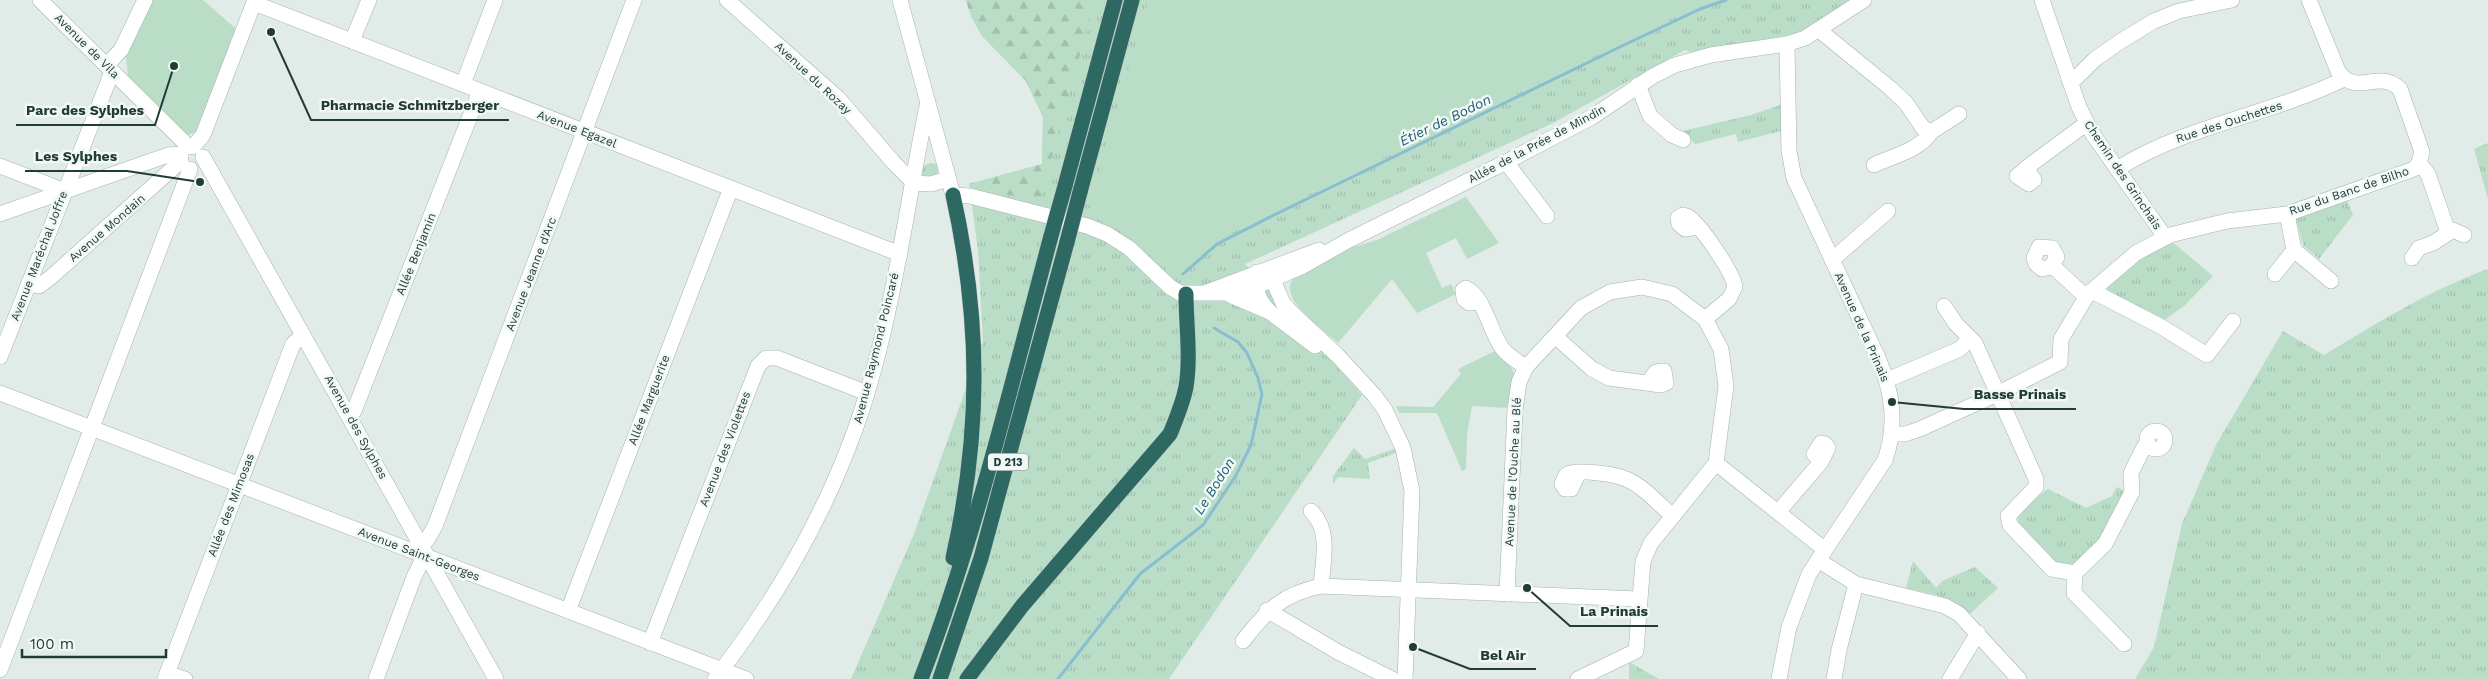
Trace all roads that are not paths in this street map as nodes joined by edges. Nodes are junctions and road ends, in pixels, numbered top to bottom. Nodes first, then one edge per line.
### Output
1 (40, 0) edge
2 (145, 0) edge
3 (369, 0) edge
4 (495, 0) edge
5 (634, 0) edge
6 (727, 0) edge
7 (900, 0) edge
8 (1115, 0) edge
9 (1132, 0) edge
10 (1864, 0) edge
11 (2042, 0) edge
12 (2232, 0) edge
13 (2308, 0) edge
14 (254, 2) edge
15 (2168, 7) edge
16 (1819, 30) junction
17 (352, 41) junction
18 (1787, 44) junction
19 (110, 68) junction
20 (2344, 79) junction
21 (2069, 80) junction
22 (463, 84) junction
23 (1638, 85) junction
24 (480, 91) junction
25 (928, 102) junction
26 (1959, 114) dead end
27 (2087, 123) junction
28 (584, 132) junction
29 (1931, 132) junction
30 (1683, 140) dead end
31 (191, 156) junction
32 (943, 162) junction
33 (1506, 162) junction
34 (915, 163) junction
35 (2419, 163) junction
36 (1874, 165) dead end
37 (0, 166) edge
38 (2026, 168) dead end
39 (2117, 169) junction
40 (948, 179) junction
41 (914, 183) junction
42 (731, 188) junction
43 (65, 191) junction
44 (953, 195) junction
45 (1888, 211) dead end
46 (0, 214) edge
47 (2287, 214) junction
48 (1547, 216) dead end
49 (1698, 228) dead end
50 (2448, 232) junction
51 (2464, 235) dead end
52 (2165, 237) junction
53 (1347, 241) junction
54 (2294, 250) junction
55 (900, 254) junction
56 (2412, 258) dead end
57 (1832, 260) junction
58 (2052, 267) dead end
59 (1257, 272) junction
60 (2275, 274) dead end
61 (1273, 280) junction
62 (2331, 281) dead end
63 (29, 283) junction
64 (1255, 288) junction
65 (1206, 292) junction
66 (1186, 294) junction
67 (2089, 294) junction
68 (1230, 295) junction
69 (1478, 302) dead end
70 (1944, 306) dead end
71 (1270, 312) junction
72 (1705, 319) junction
73 (2233, 322) dead end
74 (6, 324) edge
75 (303, 335) junction
76 (1556, 337) junction
77 (1969, 338) junction
78 (0, 357) edge
79 (1347, 366) junction
80 (1526, 368) junction
81 (1887, 380) junction
82 (1653, 383) dead end
83 (0, 393) edge
84 (867, 393) junction
85 (1997, 394) junction
86 (348, 415) junction
87 (91, 429) junction
88 (1892, 434) junction
89 (2148, 444) dead end
90 (1821, 462) dead end
91 (1716, 463) junction
92 (1579, 472) dead end
93 (239, 485) junction
94 (1311, 511) dead end
95 (1778, 512) junction
96 (1672, 516) junction
97 (421, 543) junction
98 (1821, 554) junction
99 (428, 558) junction
100 (2075, 573) junction
101 (954, 584) junction
102 (1856, 584) junction
103 (1321, 586) junction
104 (1408, 590) junction
105 (1507, 594) junction
106 (1638, 599) junction
107 (1267, 610) junction
108 (568, 611) junction
109 (1978, 633) junction
110 (1242, 641) dead end
111 (650, 643) junction
112 (2124, 644) dead end
113 (0, 670) edge
114 (718, 675) edge
115 (166, 676) edge
116 (185, 679) edge
117 (376, 679) edge
118 (496, 679) edge
119 (746, 679) edge
120 (920, 679) edge
121 (940, 679) edge
122 (968, 679) edge
123 (1392, 679) edge
124 (1405, 679) edge
125 (1581, 679) edge
126 (1779, 679) edge
127 (1834, 679) edge
128 (1950, 679) edge
129 (2019, 679) edge

1 - 19 street, Avenue de Vila
2 - 19 street, Avenue Maréchal Joffre
3 - 17 street
4 - 22 street
5 - 28 street, Avenue Jeanne d'Arc
6 - 41 street, Avenue du Rozay
7 - 25 street, Avenue Raymond Poincaré
8 - 101 highway, D 213, bridge
9 - 121 highway, D 213, bridge
10 - 16 street, Allée de la Prée de Mindin
11 - 21 street, Chemin des Grinchais
12 - 15 street
13 - 20 street
14 - 17 street, Avenue Egazel
14 - 31 street
15 - 21 street
16 - 18 street, Allée de la Prée de Mindin
16 - 29 street
17 - 22 street, Avenue Egazel
18 - 23 street, Allée de la Prée de Mindin
18 - 57 street, Avenue de la Prinais
19 - 31 street, Avenue de Vila
19 - 43 street, Avenue Maréchal Joffre
20 - 35 street, Rue du Banc de Bilho
20 - 39 street, Rue des Ouchettes
21 - 27 street, Chemin des Grinchais
22 - 24 street, Avenue Egazel
23 - 30 street
23 - 33 street, Allée de la Prée de Mindin
24 - 28 street, Avenue Egazel
24 - 86 street, Allée Benjamin
25 - 32 street, Avenue Raymond Poincaré
25 - 34 street, Avenue Raymond Poincaré
26 - 29 street
27 - 38 street
27 - 39 street, Chemin des Grinchais
28 - 42 street, Avenue Egazel
28 - 97 street, Avenue Jeanne d'Arc
29 - 36 street
31 - 43 street
31 - 63 street, Avenue Mondain
31 - 75 street, Avenue des Sylphes
31 - 87 street
32 - 34 street
32 - 40 street, Avenue Raymond Poincaré
33 - 48 street
33 - 53 street, Allée de la Prée de Mindin
34 - 41 street, Avenue Raymond Poincaré
35 - 47 street, Rue du Banc de Bilho
35 - 50 street
37 - 43 street
39 - 52 street, Chemin des Grinchais
40 - 41 street
40 - 44 street, Avenue Raymond Poincaré
41 - 55 street, Avenue Raymond Poincaré
42 - 55 street, Avenue Egazel
42 - 108 street, Allée Marguerite
43 - 46 street
43 - 63 street, Avenue Maréchal Joffre
44 - 66 street
44 - 101 highway
45 - 57 street
47 - 52 street, Rue du Banc de Bilho
47 - 54 street
49 - 72 street
50 - 51 street
50 - 56 street
52 - 67 street, Rue du Banc de Bilho
53 - 59 street
53 - 61 street
54 - 60 street
54 - 62 street
55 - 84 street, Avenue Raymond Poincaré
57 - 81 street, Avenue de la Prinais
58 - 67 street
59 - 61 street
59 - 64 street
59 - 65 street
61 - 64 street
61 - 79 street
63 - 74 street, Avenue Maréchal Joffre
64 - 68 street
64 - 71 street
65 - 66 street
65 - 68 street
66 - 122 highway
67 - 73 street
67 - 85 street, Rue du Banc de Bilho
68 - 71 street
69 - 80 street
70 - 77 street
71 - 79 street
72 - 76 street, Avenue de l'Ouche au Blé
72 - 91 street, Avenue de l'Ouche au Blé
74 - 78 street, Avenue Maréchal Joffre
75 - 86 street, Avenue des Sylphes
75 - 93 street, Allée des Mimosas
76 - 80 street, Avenue de l'Ouche au Blé
76 - 82 street
77 - 81 street
77 - 85 street
79 - 104 street
80 - 105 street, Avenue de l'Ouche au Blé
81 - 88 street, Avenue de la Prinais
83 - 87 street, Avenue Saint-Georges
84 - 111 street, Avenue des Violettes
84 - 114 street, Avenue Raymond Poincaré
85 - 88 street
85 - 100 street
86 - 97 street, Avenue des Sylphes
87 - 93 street, Avenue Saint-Georges
87 - 113 street
88 - 98 street, Avenue de la Prinais
89 - 100 street
90 - 95 street
91 - 95 street
91 - 96 street
92 - 96 street
93 - 99 street, Avenue Saint-Georges
93 - 115 street, Allée des Mimosas
94 - 103 street
95 - 98 street
96 - 106 street
97 - 99 street, Avenue des Sylphes
98 - 102 street
98 - 126 street, Avenue de la Prinais
99 - 108 street, Avenue Saint-Georges
99 - 117 street
99 - 118 street, Avenue des Sylphes
100 - 112 street
101 - 120 highway, D 213
102 - 109 street
102 - 127 street
103 - 104 street
103 - 107 street
104 - 105 street
104 - 124 street
105 - 106 street
106 - 125 street
107 - 110 street
107 - 123 street
108 - 111 street, Avenue Saint-Georges
109 - 128 street
109 - 129 street
111 - 114 street, Avenue Saint-Georges
114 - 119 street, Avenue Saint-Georges
115 - 116 street

